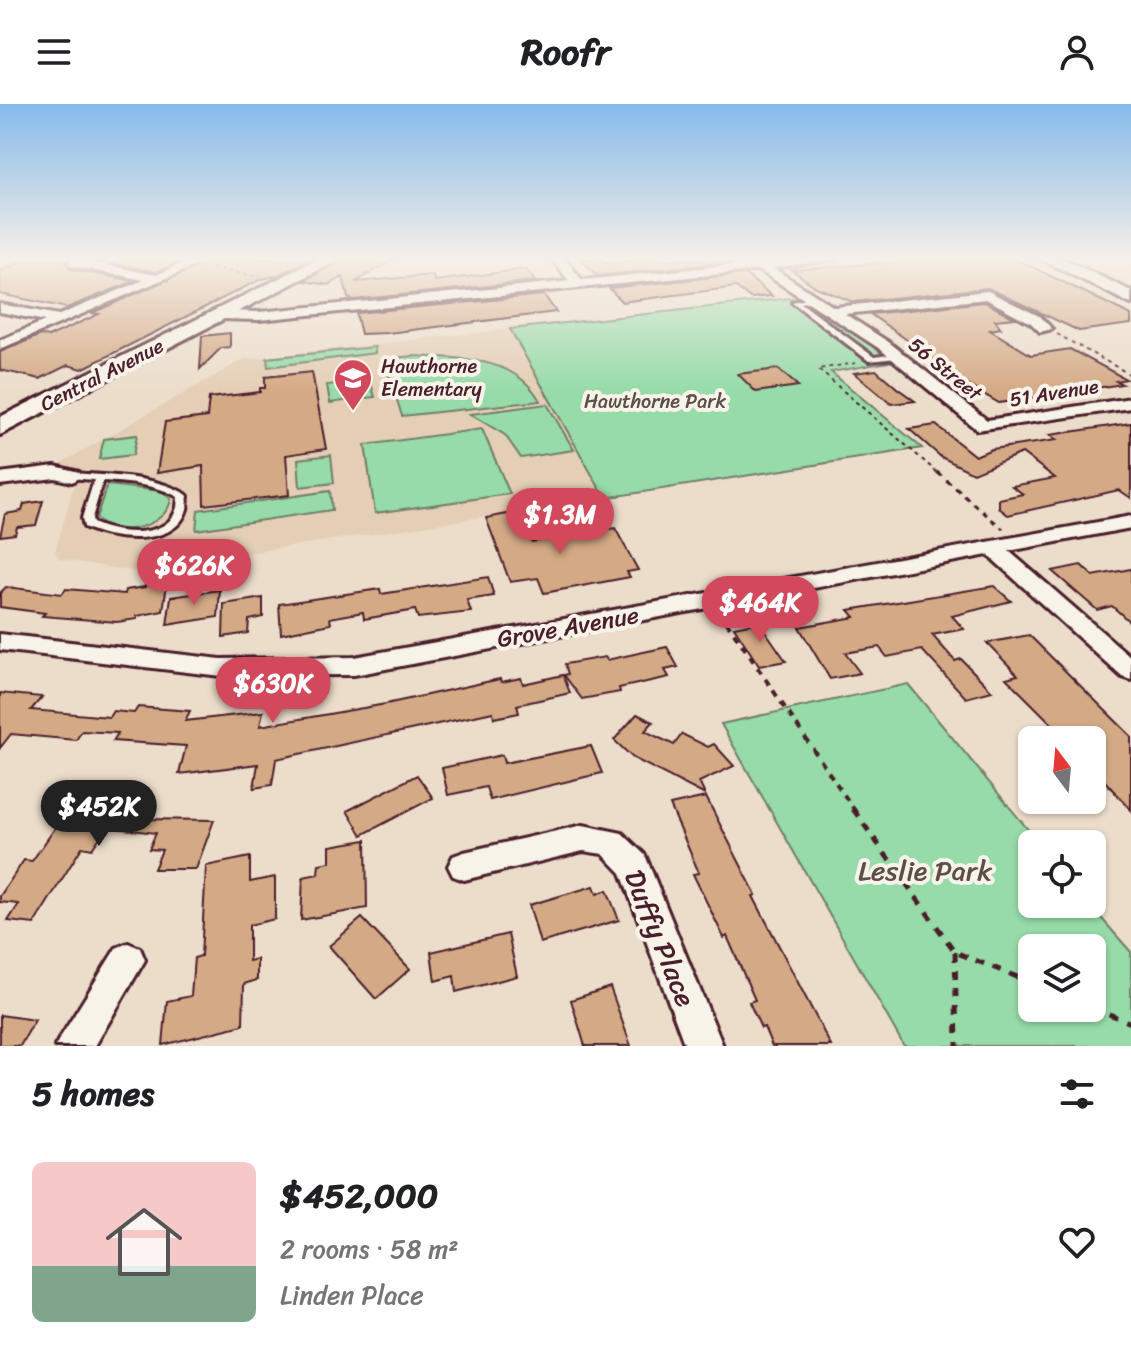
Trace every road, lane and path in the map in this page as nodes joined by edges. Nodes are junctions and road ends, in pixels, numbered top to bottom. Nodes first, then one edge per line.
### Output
1 (101, 303) edge
2 (244, 303) edge
3 (394, 303) edge
4 (796, 303) edge
5 (818, 303) edge
6 (912, 303) edge
7 (1003, 303) edge
8 (0, 308) edge
9 (836, 311) junction
10 (220, 315) junction
11 (61, 320) junction
12 (1045, 329) joint
13 (0, 345) edge
14 (897, 356) junction
15 (872, 359) junction
16 (1131, 375) edge
17 (1131, 403) edge
18 (983, 426) joint
19 (0, 427) edge
20 (72, 476) joint
21 (0, 479) edge
22 (99, 479) junction
23 (1131, 522) edge
24 (1020, 543) junction
25 (993, 548) junction
26 (712, 600) junction
27 (0, 642) edge
28 (1131, 671) edge
29 (464, 866) dead end
30 (955, 952) junction
31 (128, 960) dead end
32 (1018, 977) edge
33 (1106, 1013) edge
34 (1131, 1023) edge
35 (74, 1046) edge
36 (704, 1046) edge
37 (957, 1046) edge

1 - 11 street
2 - 10 street, Central Avenue
3 - 10 street
4 - 15 lane
5 - 9 street, 56 Street
6 - 9 street
7 - 12 street
8 - 11 street
9 - 14 street, 56 Street
10 - 19 street, Central Avenue
11 - 13 street
12 - 16 path
14 - 15 lane
14 - 18 street, 56 Street
15 - 24 path
17 - 18 street, 51 Avenue
20 - 21 street
20 - 22 lane
22 - 22 lane
23 - 24 street, Grove Avenue
24 - 25 street, Grove Avenue
25 - 26 street, Grove Avenue
25 - 28 street
26 - 27 street, Grove Avenue
26 - 30 path
29 - 36 street, Duffy Place
30 - 32 path
30 - 37 path
31 - 35 street
33 - 34 path

